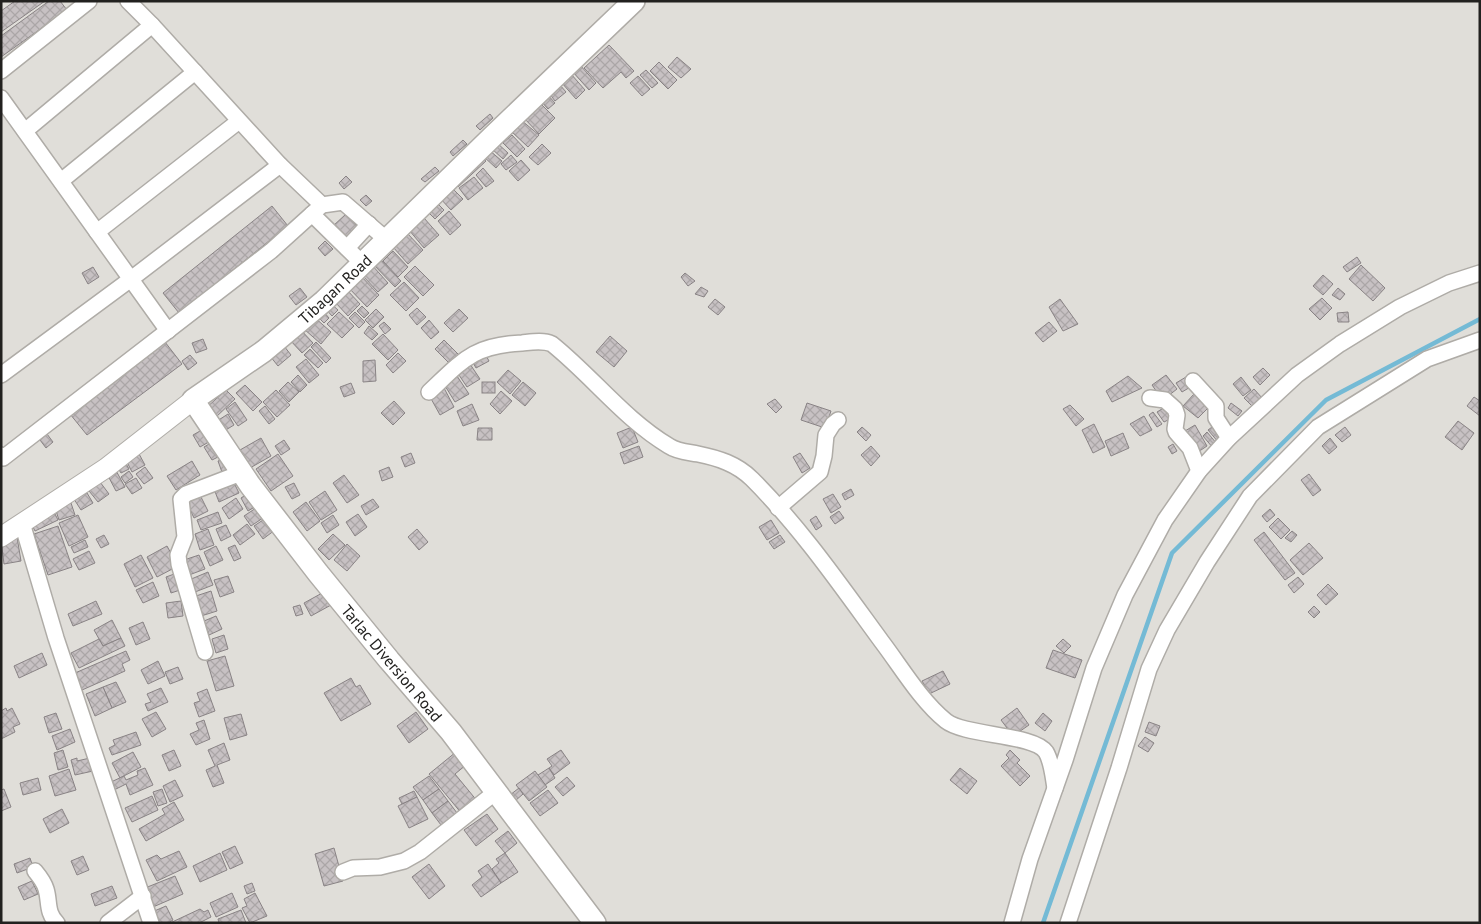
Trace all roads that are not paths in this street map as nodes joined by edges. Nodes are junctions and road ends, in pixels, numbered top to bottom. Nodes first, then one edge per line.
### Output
1 (89, 1) edge
2 (128, 1) edge
3 (634, 1) edge
4 (152, 25) junction
5 (1, 71) edge
6 (195, 72) junction
7 (1, 98) edge
8 (239, 121) junction
9 (25, 131) junction
10 (280, 165) junction
11 (61, 181) junction
12 (317, 210) junction
13 (369, 224) junction
14 (97, 232) junction
15 (387, 240) junction
16 (347, 248) junction
17 (363, 264) junction
18 (1480, 273) edge
19 (131, 279) junction
20 (168, 331) junction
21 (1480, 340) edge
22 (1, 375) edge
23 (1193, 381) dead end
24 (429, 392) dead end
25 (1150, 398) dead end
26 (193, 400) junction
27 (838, 420) dead end
28 (1229, 438) junction
29 (1, 454) edge
30 (1199, 471) junction
31 (241, 473) junction
32 (778, 508) junction
33 (22, 524) junction
34 (1, 537) edge
35 (205, 652) dead end
36 (1055, 788) junction
37 (497, 791) junction
38 (35, 871) dead end
39 (343, 872) dead end
40 (143, 896) junction
41 (57, 923) edge
42 (108, 923) edge
43 (151, 923) edge
44 (595, 923) edge
45 (1012, 923) edge
46 (1068, 923) edge

1 - 5 street
2 - 4 street
3 - 15 main road, Tibagan Road
4 - 6 street
4 - 9 street
6 - 8 street
6 - 11 street
7 - 9 street
8 - 10 street
8 - 14 street
9 - 11 street
10 - 12 street
10 - 19 street
11 - 14 street
12 - 13 street
12 - 16 street
12 - 20 street
13 - 15 street
13 - 16 street
14 - 19 street
15 - 17 main road, Tibagan Road
16 - 17 street
17 - 26 main road, Tibagan Road
18 - 28 street
19 - 20 street
19 - 22 street
20 - 29 street
21 - 46 street
23 - 28 street
24 - 32 street
25 - 30 street
26 - 31 main road, Tarlac Diversion Road
26 - 33 street, Tibagan Road
27 - 32 street
28 - 30 street
30 - 36 street
31 - 35 street
31 - 37 main road, Tarlac Diversion Road
32 - 36 street
33 - 34 street, Tibagan Road
33 - 40 street
36 - 45 street
37 - 39 street
37 - 44 main road, Tarlac Diversion Road
38 - 41 street
40 - 42 street
40 - 43 street

